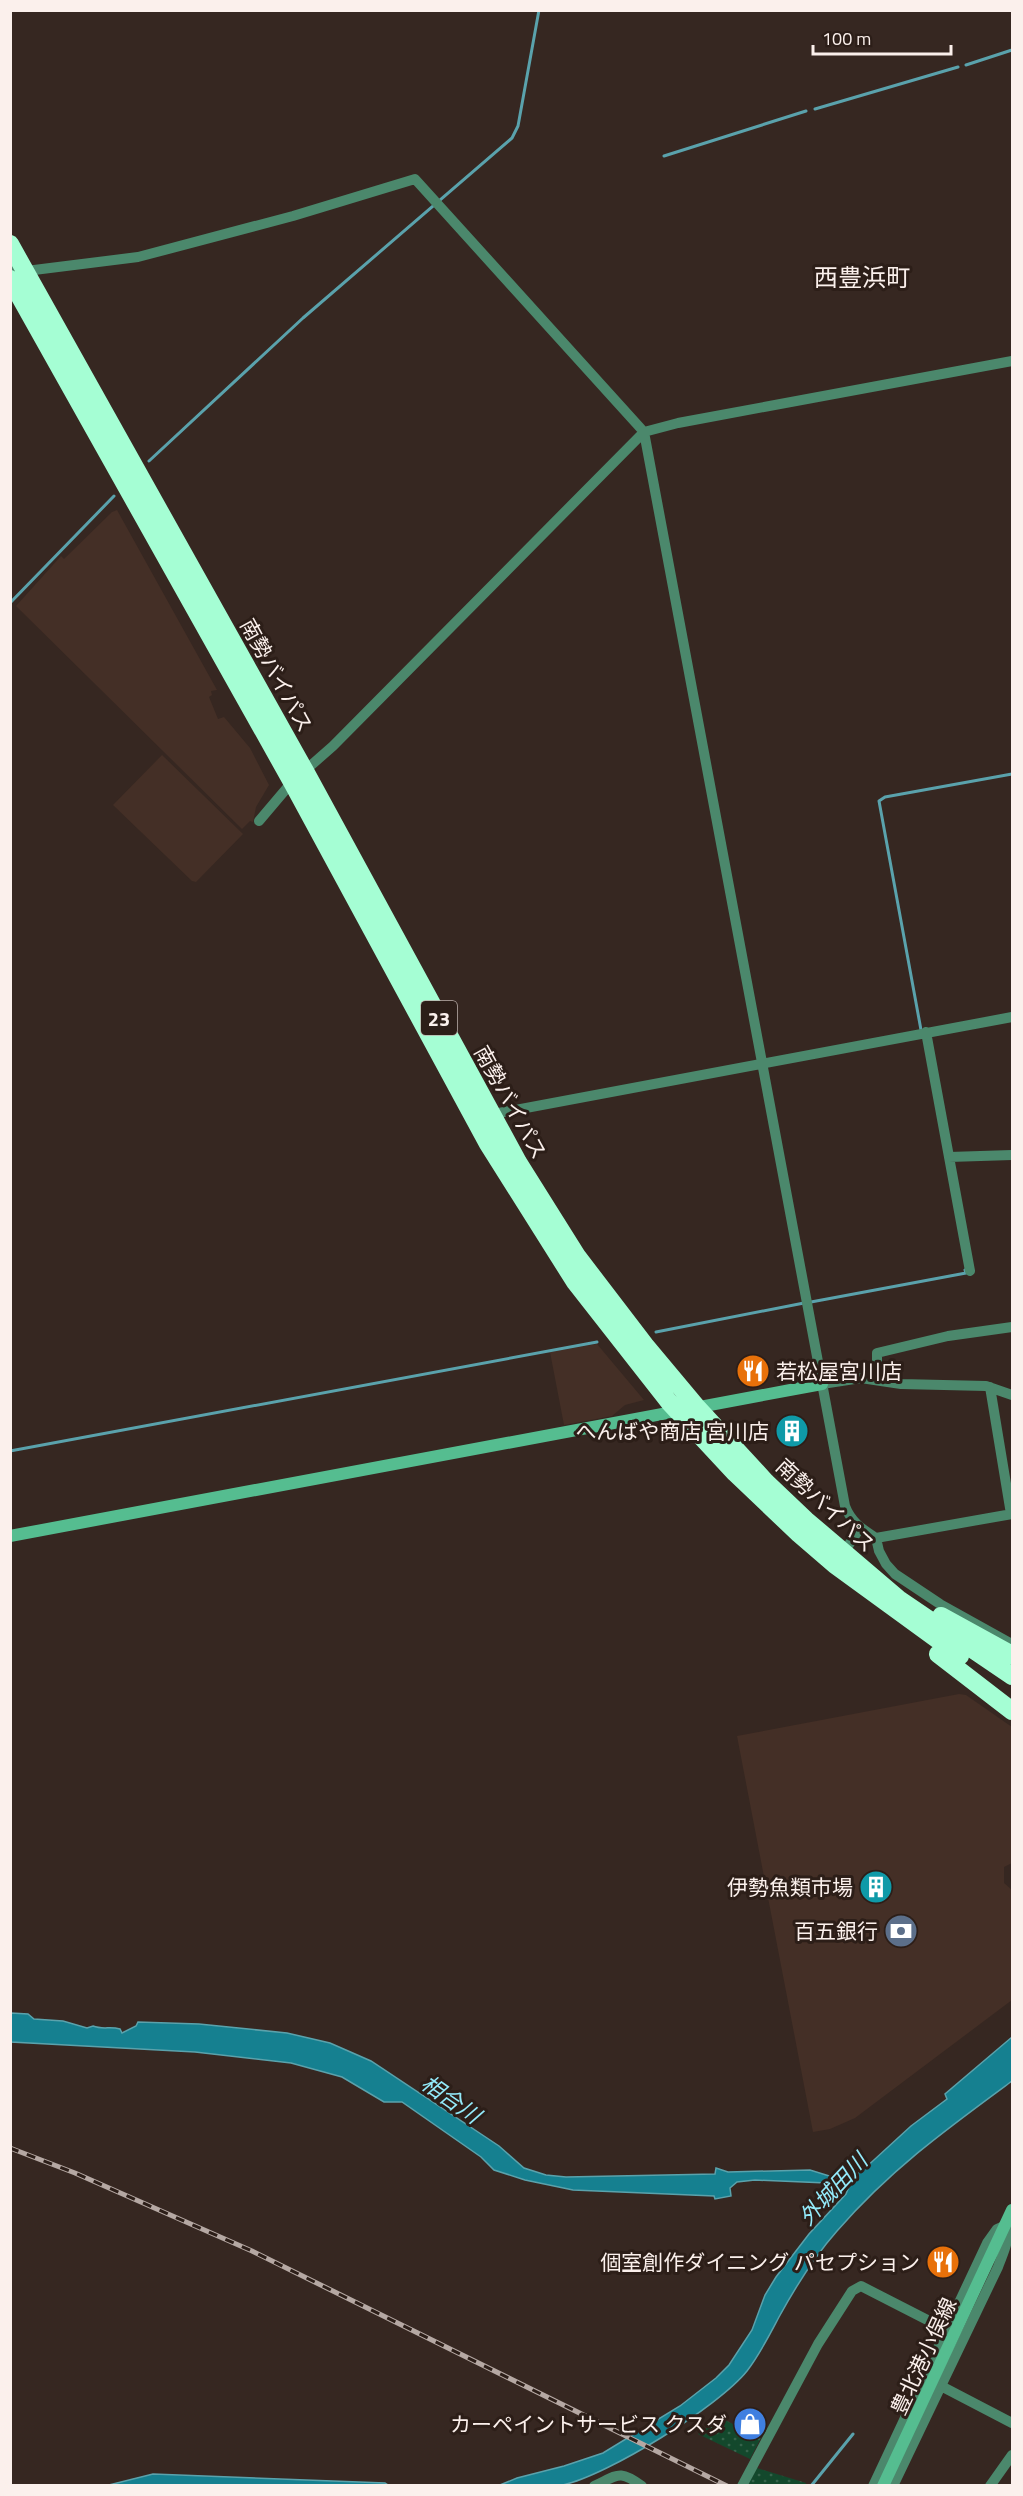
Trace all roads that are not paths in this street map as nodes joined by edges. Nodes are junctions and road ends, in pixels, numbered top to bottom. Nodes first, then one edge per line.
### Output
1 (10, 244) edge
2 (16, 273) edge
3 (1012, 361) edge
4 (644, 432) junction
5 (299, 777) junction
6 (259, 821) dead end
7 (1012, 1017) edge
8 (923, 1033) junction
9 (762, 1064) junction
10 (500, 1113) dead end
11 (1012, 1155) edge
12 (949, 1157) junction
13 (970, 1271) dead end
14 (1012, 1327) edge
15 (877, 1380) junction
16 (822, 1384) junction
17 (990, 1387) junction
18 (1012, 1395) edge
19 (696, 1406) junction
20 (676, 1409) junction
21 (1012, 1514) edge
22 (860, 1528) junction
23 (10, 1536) edge
24 (876, 1538) junction
25 (840, 1559) junction
26 (1012, 1644) edge
27 (1012, 1655) edge
28 (1012, 1676) edge
29 (1012, 1690) edge
30 (1012, 1711) edge
31 (1012, 2210) edge
32 (1006, 2225) junction
33 (945, 2329) junction
34 (941, 2386) junction
35 (1012, 2423) edge
36 (896, 2435) junction
37 (913, 2443) junction
38 (1012, 2455) edge
39 (594, 2486) edge
40 (642, 2486) edge
41 (742, 2486) edge
42 (873, 2486) edge
43 (883, 2486) edge
44 (892, 2486) edge
45 (990, 2486) edge

1 - 2 highway, 南勢バイパス / 23
2 - 4 street
2 - 5 highway, 南勢バイパス / 23
3 - 4 street
4 - 5 street
4 - 9 street
5 - 6 street
5 - 19 highway, 南勢バイパス / 23
5 - 20 highway, 南勢バイパス / 23
7 - 8 street
8 - 9 street
8 - 12 street
9 - 10 street
9 - 16 street
11 - 12 street
12 - 13 street
14 - 15 street
15 - 16 street
15 - 17 street
16 - 19 street
16 - 22 street
17 - 18 street
17 - 21 street
19 - 20 street
19 - 25 highway, 南勢バイパス / 23
20 - 23 street
20 - 25 highway, 南勢バイパス / 23
21 - 24 street
22 - 24 street
22 - 25 street
24 - 26 street
25 - 27 highway
25 - 28 highway, 南勢バイパス / 23
25 - 29 highway, 南勢バイパス / 23
25 - 30 highway
31 - 32 street, 豊北港小俣線
32 - 33 street
32 - 34 street
32 - 43 street, 豊北港小俣線
33 - 36 street
33 - 41 street
34 - 35 street
34 - 37 street
36 - 37 street
36 - 42 street
37 - 44 street
38 - 45 street
39 - 40 street

